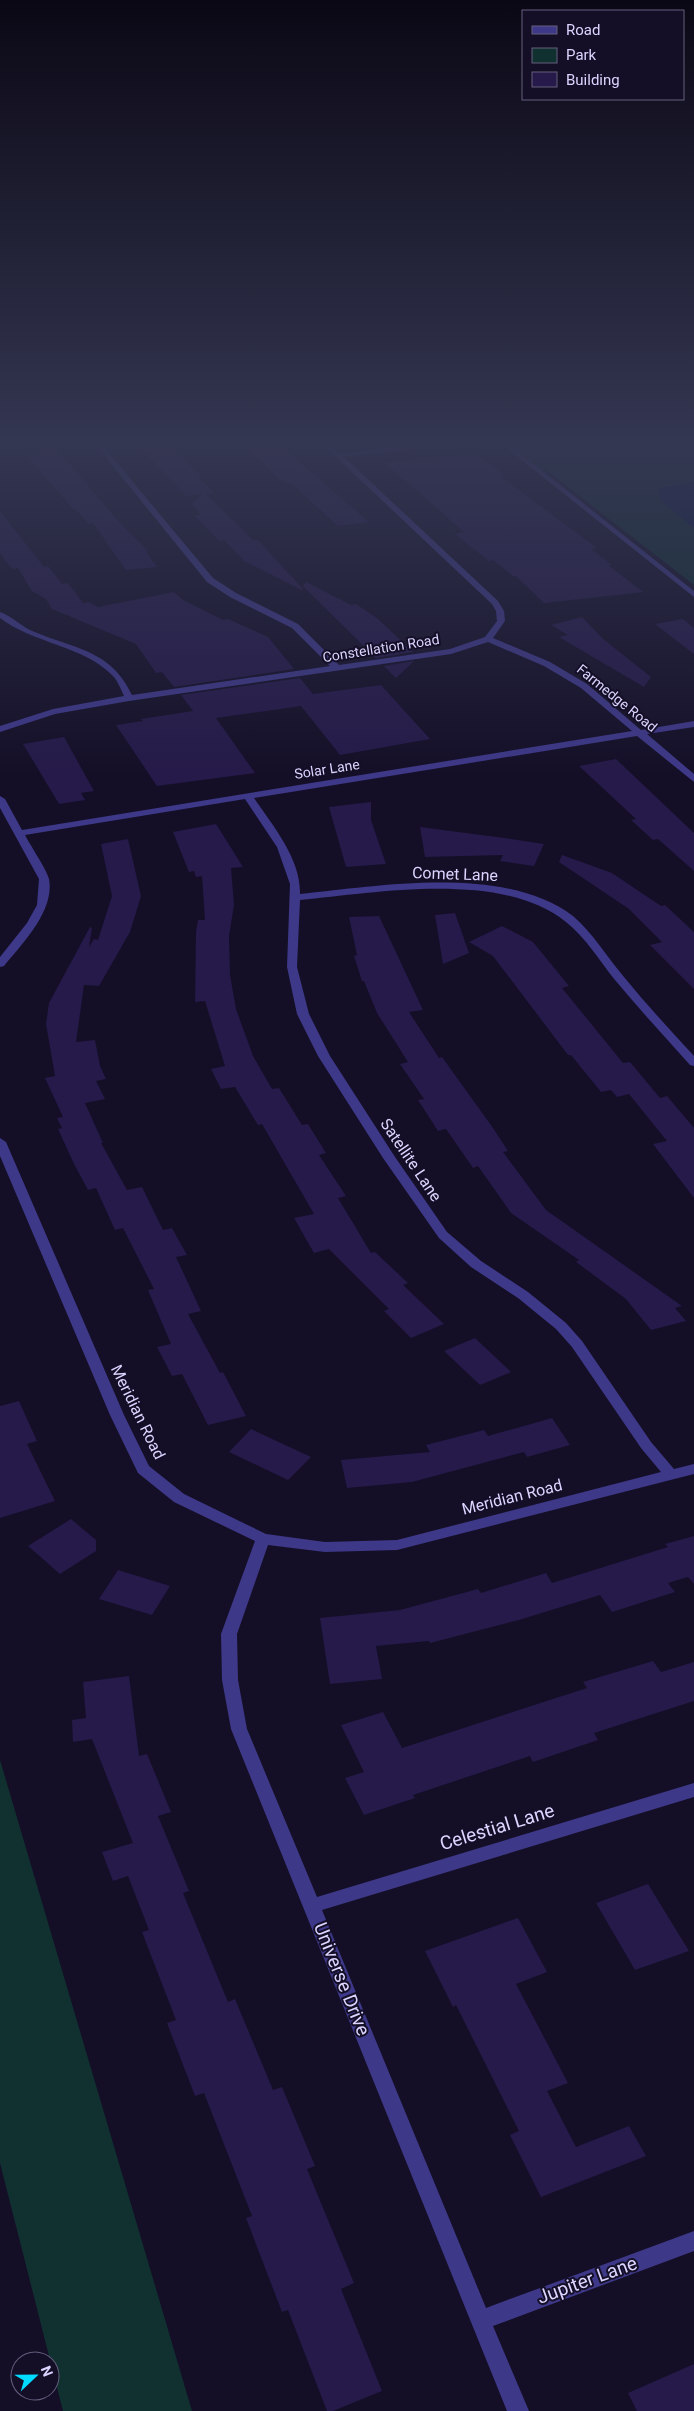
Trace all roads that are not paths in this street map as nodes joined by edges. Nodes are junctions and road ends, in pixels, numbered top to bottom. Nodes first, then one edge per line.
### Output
1 (187, 552) edge
2 (440, 552) edge
3 (639, 552) edge
4 (694, 595) edge
5 (0, 614) edge
6 (488, 639) junction
7 (337, 668) junction
8 (129, 698) junction
9 (694, 724) edge
10 (0, 729) edge
11 (639, 733) junction
12 (694, 778) edge
13 (248, 796) junction
14 (0, 799) edge
15 (19, 833) junction
16 (293, 898) junction
17 (0, 964) edge
18 (694, 1063) edge
19 (0, 1142) edge
20 (694, 1468) edge
21 (671, 1475) junction
22 (263, 1539) junction
23 (694, 1790) edge
24 (312, 1906) junction
25 (694, 2241) edge
26 (480, 2320) junction
27 (518, 2411) edge

1 - 7 street
2 - 6 street
3 - 4 street
5 - 8 street
6 - 7 street, Constellation Road
6 - 11 street, Farmedge Road
7 - 8 street, Constellation Road
8 - 10 street, Constellation Road
9 - 11 street, Solar Lane
11 - 12 street, Farmedge Road
11 - 13 street, Solar Lane
13 - 15 street, Solar Lane
13 - 16 street, Satellite Lane
14 - 15 street
15 - 17 street
16 - 18 street, Comet Lane
16 - 21 street, Satellite Lane
19 - 22 street, Meridian Road
20 - 21 street, Meridian Road
21 - 22 street, Meridian Road
22 - 24 street, Universe Drive
23 - 24 street, Celestial Lane
24 - 26 street, Universe Drive
25 - 26 street, Jupiter Lane
26 - 27 street, Universe Drive

